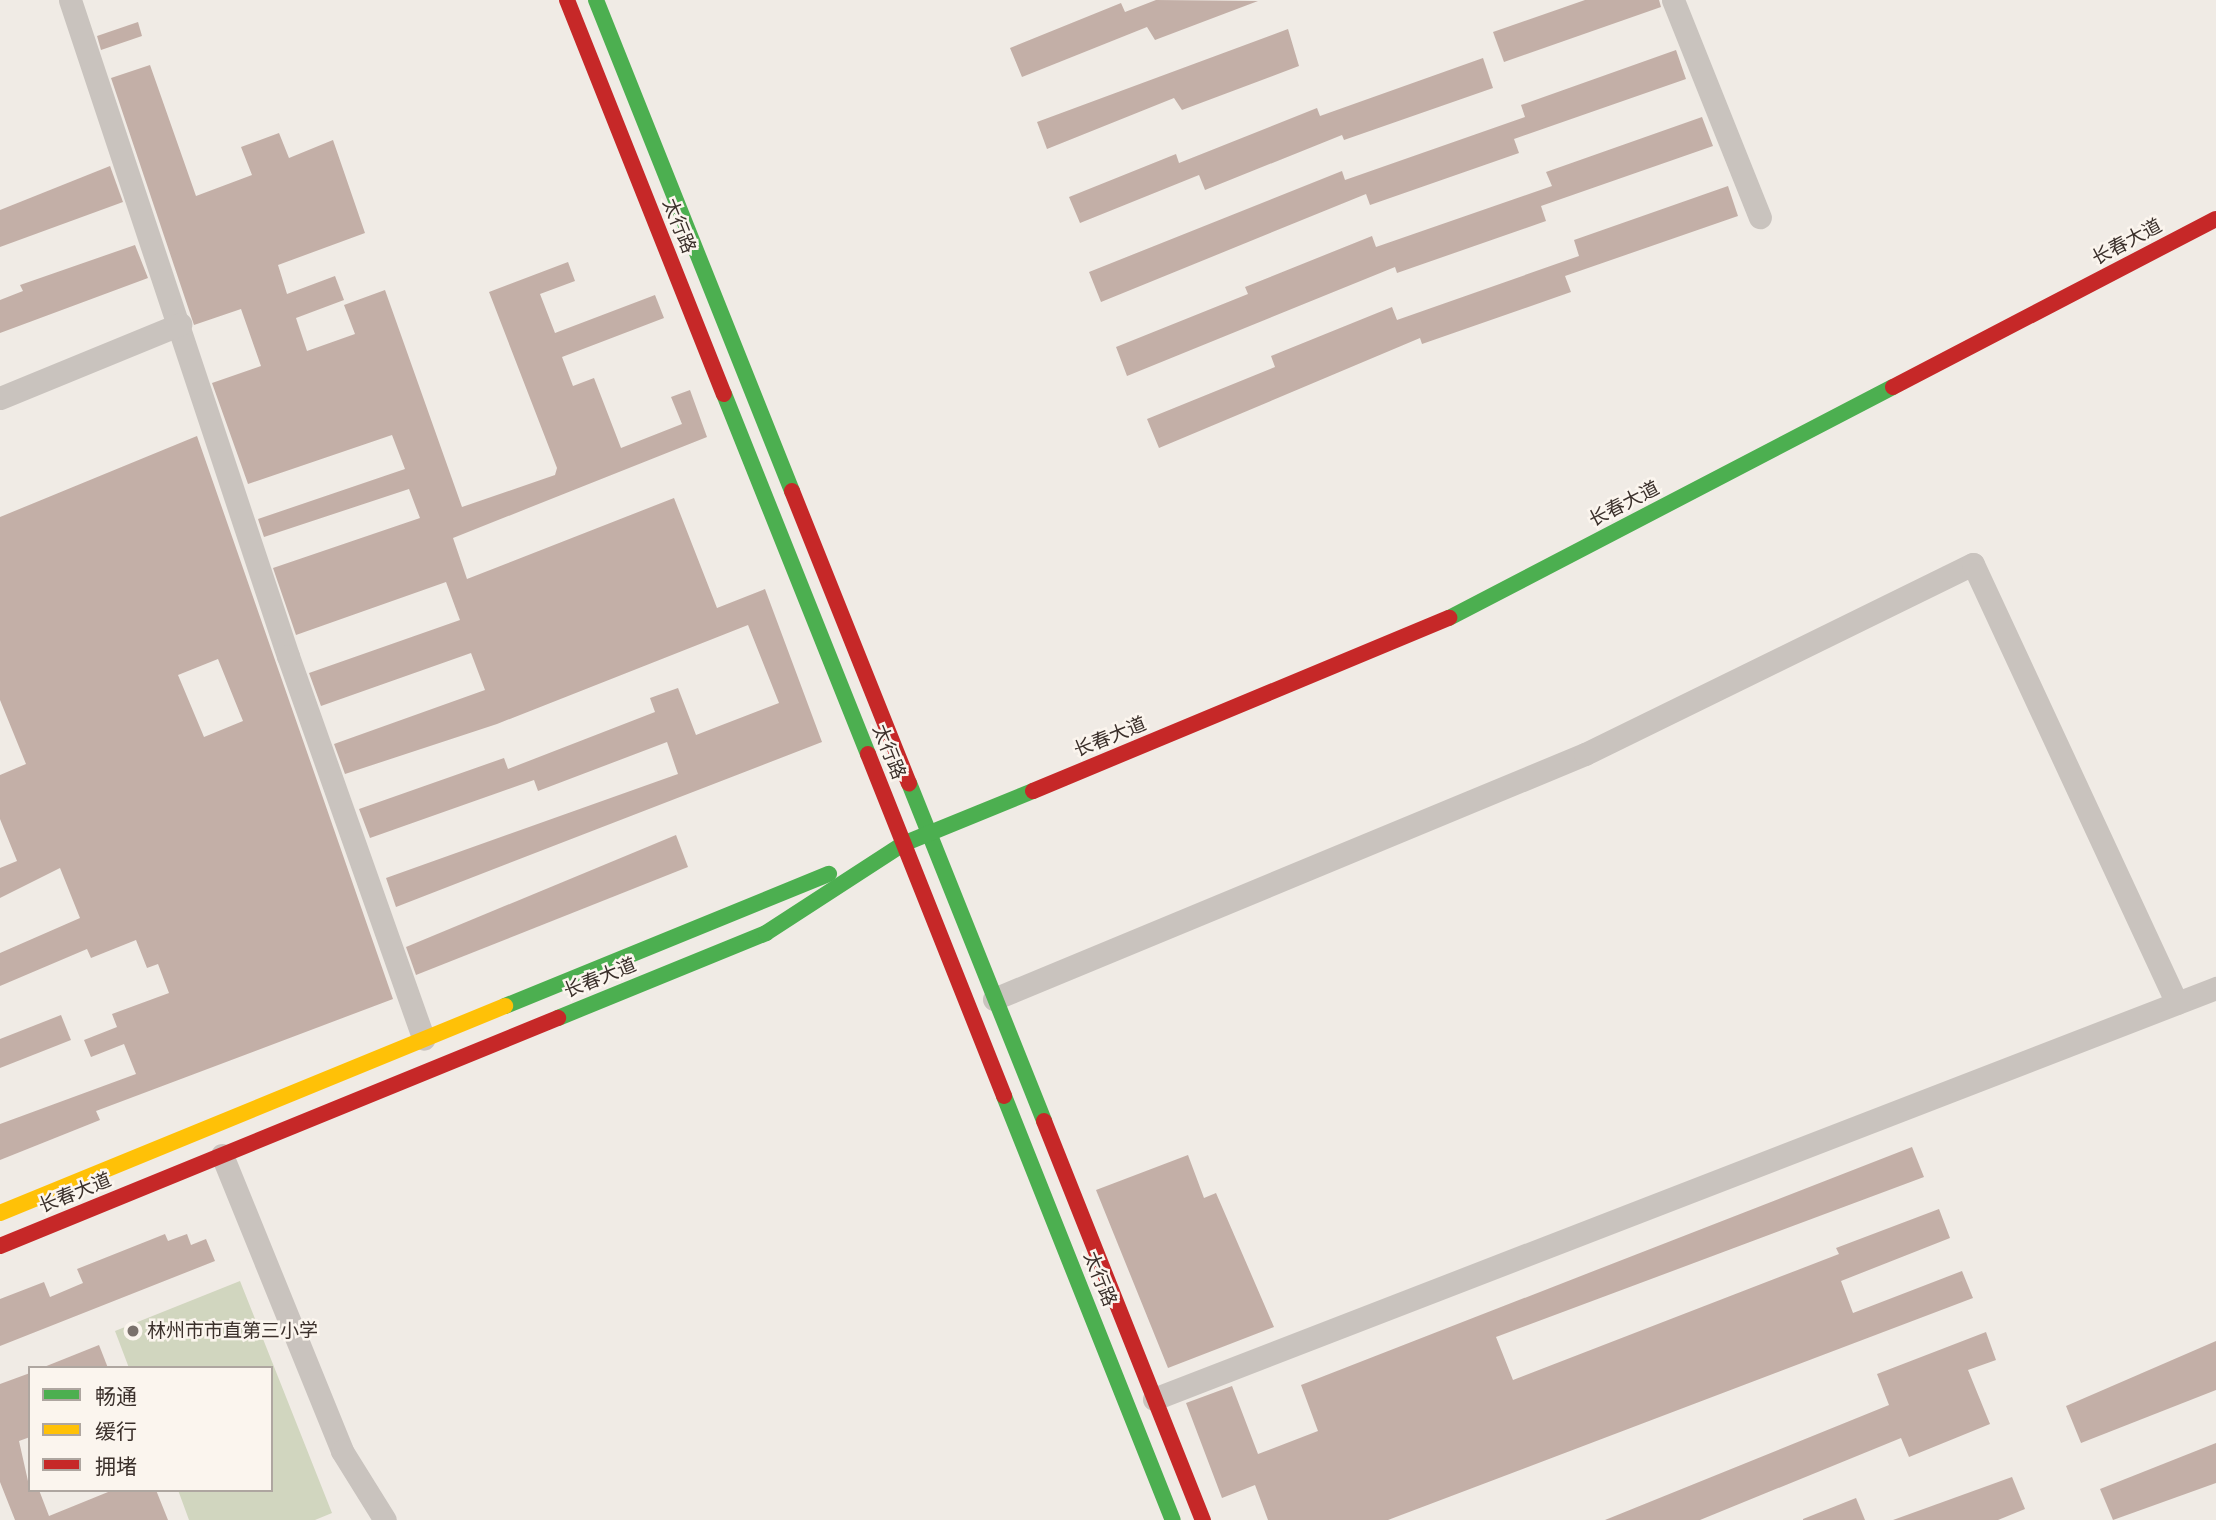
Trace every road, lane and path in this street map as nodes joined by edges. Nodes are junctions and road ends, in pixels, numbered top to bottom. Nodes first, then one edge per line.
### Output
1 (70, 0) edge
2 (566, 0) edge
3 (596, 0) edge
4 (1673, 0) edge
5 (1760, 217) dead end
6 (2216, 219) edge
7 (180, 324) junction
8 (0, 398) edge
9 (928, 834) junction
10 (903, 844) junction
11 (2216, 988) edge
12 (994, 999) junction
13 (2177, 1003) junction
14 (424, 1039) junction
15 (222, 1155) junction
16 (0, 1213) edge
17 (0, 1246) edge
18 (1154, 1399) junction
19 (385, 1520) edge
20 (1173, 1520) edge
21 (1203, 1520) edge

1 - 7 street
2 - 10 main road, 太行路
3 - 9 main road, 太行路
4 - 5 street
6 - 9 main road, 长春大道
7 - 8 street
7 - 14 street
9 - 10 main road, 长春大道
9 - 12 main road, 太行路
10 - 14 main road
10 - 15 main road, 长春大道
10 - 20 main road, 太行路
11 - 13 street
12 - 13 street
12 - 18 main road, 太行路
13 - 18 street
14 - 16 main road
15 - 17 main road, 长春大道
15 - 19 street
18 - 21 main road, 太行路

